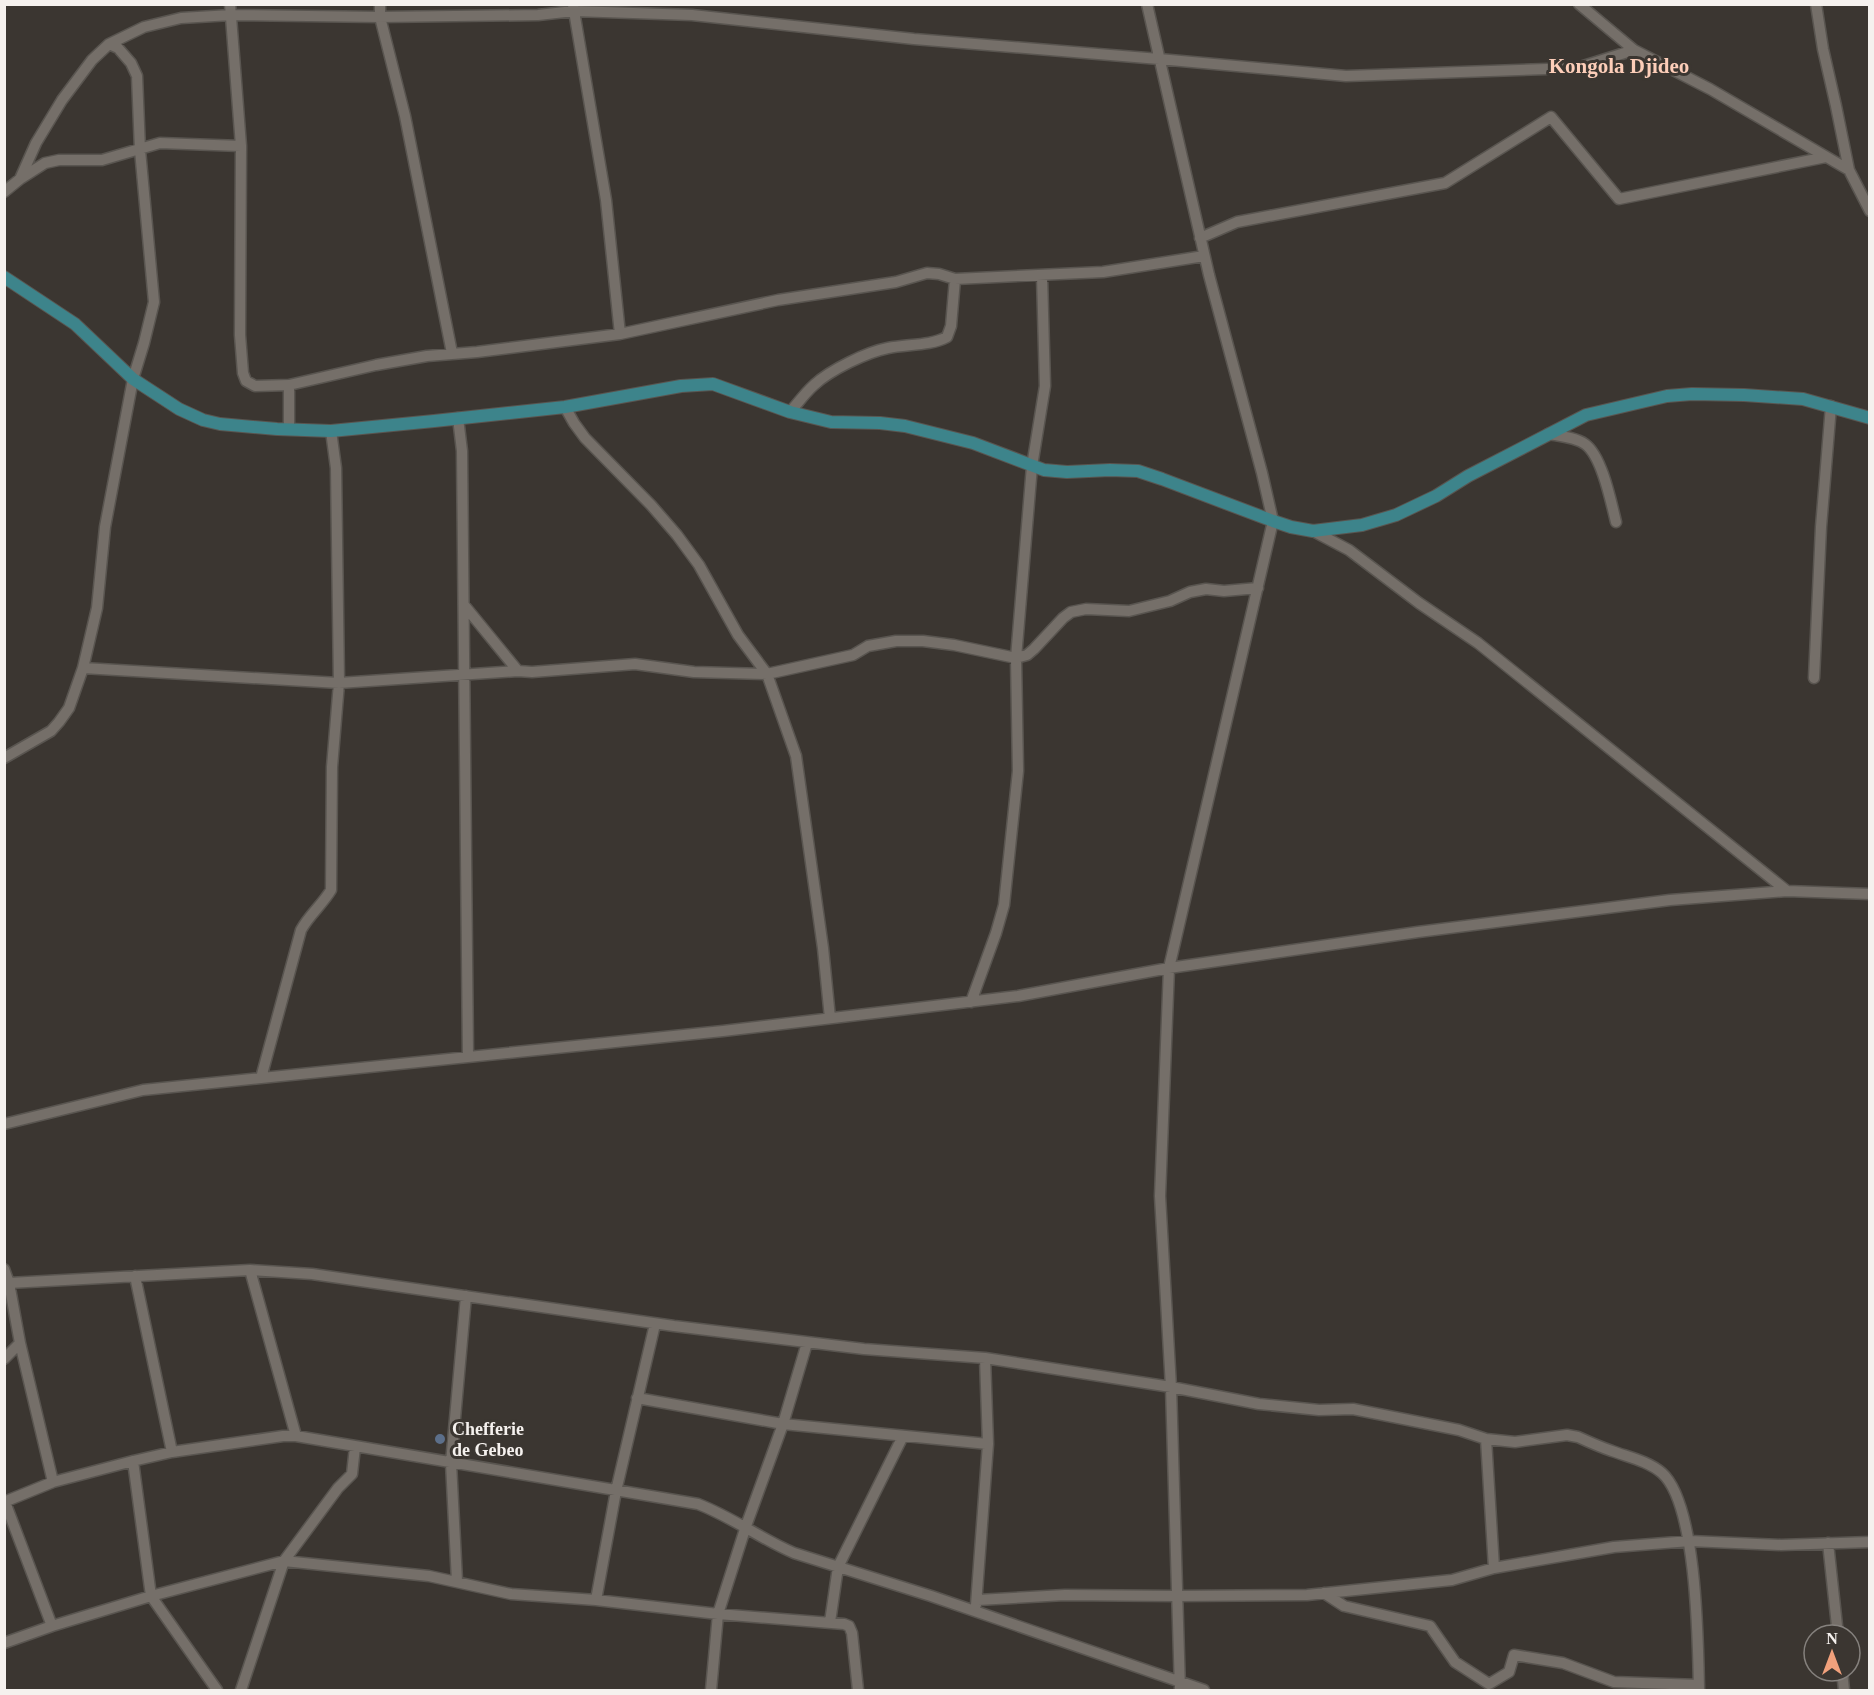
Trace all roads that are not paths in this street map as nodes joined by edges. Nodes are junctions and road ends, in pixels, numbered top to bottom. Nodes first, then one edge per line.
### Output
1 (380, 4) edge
2 (1147, 4) edge
3 (1579, 4) edge
4 (1816, 4) edge
5 (573, 8) edge
6 (230, 10) edge
7 (381, 17) junction
8 (109, 44) junction
9 (1634, 50) junction
10 (1160, 59) junction
11 (241, 146) junction
12 (140, 150) junction
13 (1826, 157) junction
14 (1849, 170) junction
15 (20, 179) junction
16 (4, 192) edge
17 (1869, 211) edge
18 (1200, 238) junction
19 (1204, 256) junction
20 (1042, 276) junction
21 (4, 277) edge
22 (955, 279) junction
23 (620, 334) junction
24 (452, 353) junction
25 (133, 379) junction
26 (289, 385) junction
27 (1831, 406) junction
28 (565, 407) junction
29 (790, 412) junction
30 (458, 418) junction
31 (1869, 418) edge
32 (289, 429) junction
33 (331, 431) junction
34 (1548, 434) junction
35 (1032, 466) junction
36 (1273, 521) junction
37 (1616, 522) dead end
38 (1313, 531) junction
39 (1258, 588) junction
40 (465, 604) junction
41 (1016, 658) junction
42 (83, 668) junction
43 (518, 671) junction
44 (767, 674) junction
45 (464, 675) junction
46 (1814, 678) dead end
47 (339, 683) junction
48 (4, 758) edge
49 (1787, 891) junction
50 (1869, 894) edge
51 (1169, 968) junction
52 (971, 1002) junction
53 (830, 1018) junction
54 (468, 1057) junction
55 (261, 1078) junction
56 (4, 1124) edge
57 (4, 1269) edge
58 (250, 1270) junction
59 (135, 1276) junction
60 (9, 1283) junction
61 (466, 1296) junction
62 (655, 1324) junction
63 (807, 1342) junction
64 (20, 1343) junction
65 (985, 1358) junction
66 (4, 1359) edge
67 (1171, 1387) junction
68 (637, 1398) junction
69 (783, 1424) junction
70 (296, 1436) junction
71 (903, 1436) junction
72 (1486, 1439) junction
73 (988, 1444) junction
74 (355, 1447) junction
75 (172, 1452) junction
76 (133, 1461) junction
77 (451, 1463) junction
78 (53, 1482) junction
79 (616, 1491) junction
80 (5, 1502) edge
81 (746, 1526) junction
82 (1690, 1541) junction
83 (1869, 1542) edge
84 (1828, 1543) junction
85 (284, 1562) junction
86 (838, 1567) junction
87 (1494, 1568) junction
88 (457, 1581) junction
89 (1324, 1593) junction
90 (151, 1596) junction
91 (1176, 1596) junction
92 (596, 1600) junction
93 (976, 1606) junction
94 (718, 1614) junction
95 (830, 1622) junction
96 (1837, 1623) edge
97 (52, 1626) junction
98 (4, 1643) edge
99 (1179, 1686) edge
100 (1699, 1688) edge
101 (217, 1690) edge
102 (241, 1690) edge
103 (711, 1690) edge
104 (858, 1690) edge
105 (1204, 1690) edge

1 - 7 street
2 - 10 street
3 - 9 street
4 - 14 street
5 - 7 street
5 - 10 street
5 - 23 street
6 - 7 street
6 - 8 street
6 - 11 street
7 - 24 street
8 - 12 street
8 - 15 street
9 - 10 street
9 - 13 street
10 - 18 street
11 - 12 street
11 - 26 street
12 - 15 street
12 - 25 street
13 - 14 street
13 - 18 street
14 - 17 street
15 - 16 street
18 - 19 street
19 - 20 street
19 - 36 street
20 - 22 street
20 - 35 street
21 - 25 main road
22 - 23 street
22 - 29 street
23 - 24 street
24 - 26 street
25 - 32 main road
25 - 42 street
26 - 32 street
27 - 31 main road
27 - 34 main road
27 - 46 street
28 - 29 main road
28 - 30 main road
28 - 44 street
29 - 35 main road
30 - 33 main road
30 - 40 street
32 - 33 main road
33 - 47 street
34 - 37 street
34 - 38 main road
35 - 36 main road
35 - 41 street
36 - 38 main road
36 - 39 street
38 - 49 street
39 - 41 street
39 - 51 street
40 - 43 street
40 - 45 street
41 - 44 street
41 - 52 street
42 - 47 street
42 - 48 street
43 - 44 street
43 - 45 street
44 - 53 street
45 - 47 street
45 - 54 street
47 - 55 street
49 - 50 street
49 - 51 street
51 - 52 street
51 - 67 street
52 - 53 street
53 - 54 street
54 - 55 street
55 - 56 street
57 - 60 street
58 - 59 street
58 - 61 street
58 - 70 street
59 - 60 street
59 - 75 street
60 - 64 street
61 - 62 street
61 - 77 street
62 - 63 street
62 - 68 street
63 - 65 street
63 - 69 street
64 - 66 street
64 - 78 street
65 - 67 street
65 - 73 street
67 - 72 street
67 - 91 street
68 - 69 street
68 - 79 street
69 - 71 street
69 - 81 street
70 - 74 street
70 - 75 street
71 - 73 street
71 - 86 street
72 - 82 street
72 - 87 street
73 - 93 street
74 - 77 street
74 - 85 street
75 - 76 street
76 - 78 street
76 - 90 street
77 - 79 street
77 - 88 street
78 - 80 street
79 - 81 street
79 - 92 street
80 - 97 street
81 - 86 street
81 - 94 street
82 - 84 street
82 - 87 street
82 - 100 street
83 - 84 street
84 - 96 street
85 - 88 street
85 - 90 street
85 - 102 street
86 - 93 street
86 - 95 street
87 - 89 street
88 - 92 street
89 - 91 street
89 - 100 street
90 - 97 street
90 - 101 street
91 - 93 street
91 - 99 street
92 - 94 street
93 - 99 street
94 - 95 street
94 - 103 street
95 - 104 street
97 - 98 street
99 - 105 street

